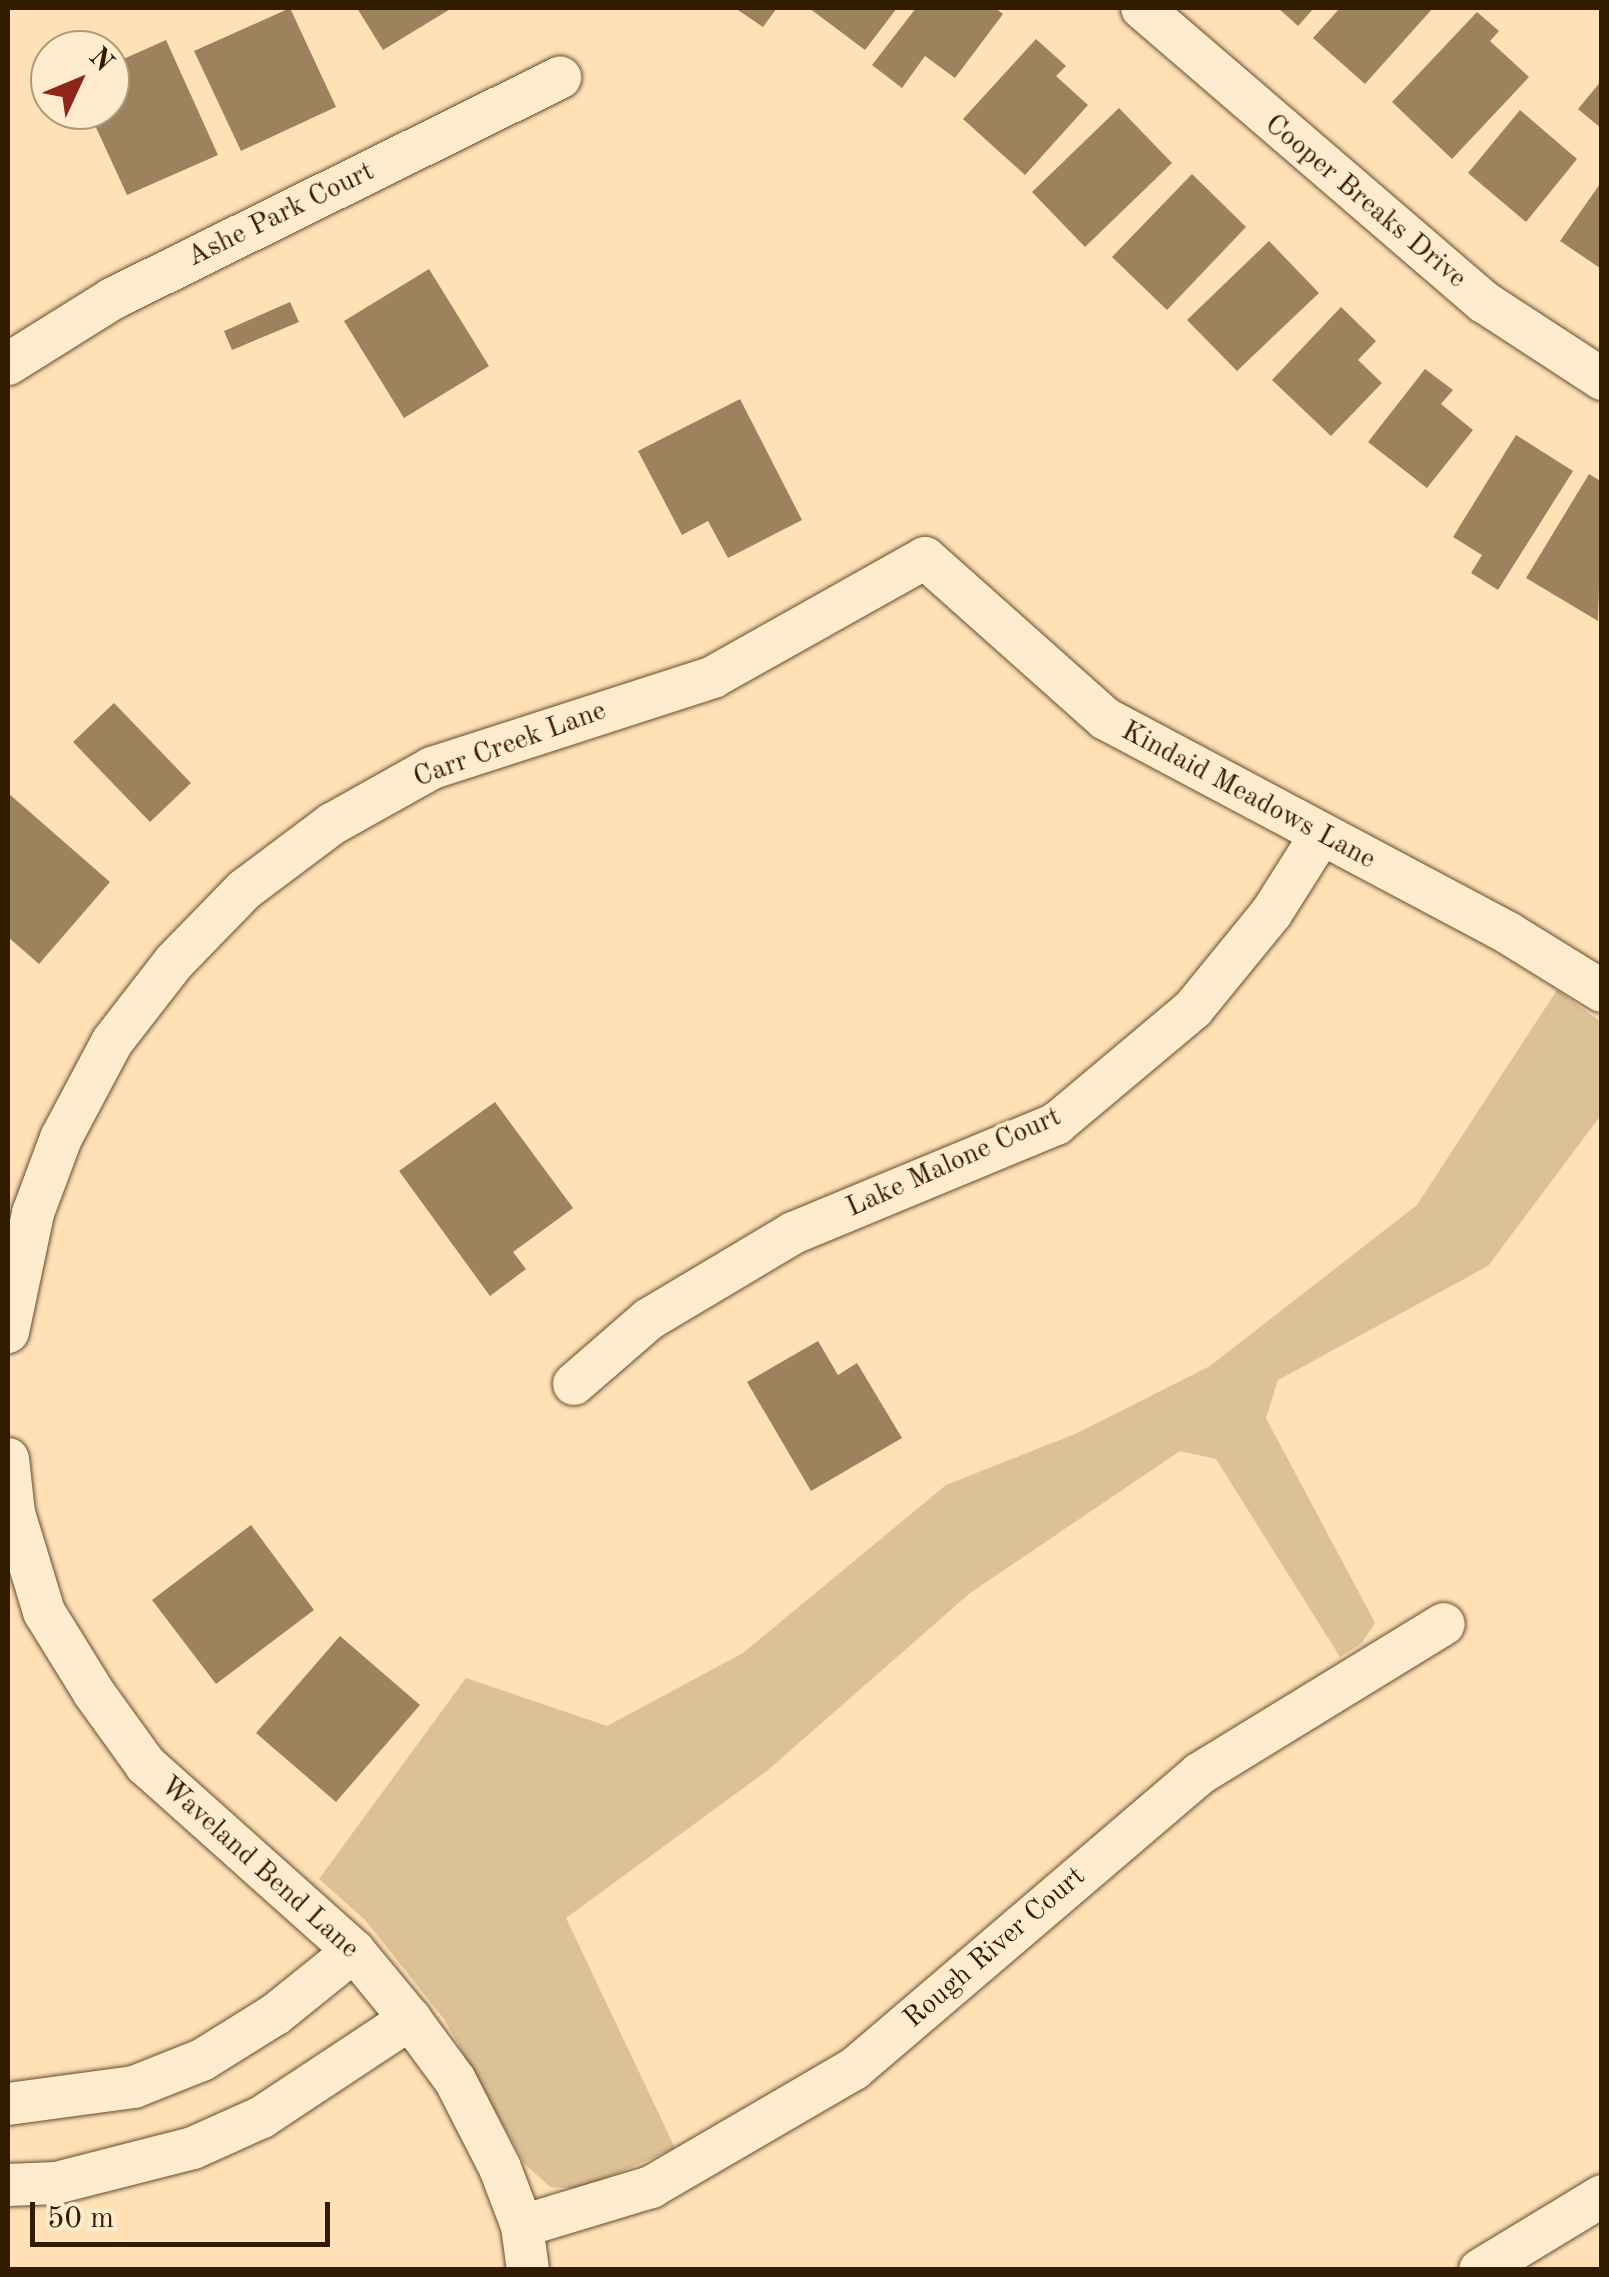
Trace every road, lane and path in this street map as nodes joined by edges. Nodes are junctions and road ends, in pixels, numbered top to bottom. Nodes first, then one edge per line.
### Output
1 (1142, 8) edge
2 (560, 78) dead end
3 (8, 364) edge
4 (1602, 378) edge
5 (924, 558) joint
6 (1320, 836) junction
7 (1602, 992) edge
8 (8, 1332) edge
9 (574, 1384) dead end
10 (8, 1458) edge
11 (1444, 1624) dead end
12 (354, 1951) junction
13 (410, 2019) junction
14 (8, 2104) edge
15 (8, 2185) edge
16 (1602, 2196) edge
17 (522, 2226) junction
18 (528, 2270) edge
19 (1480, 2270) edge

1 - 4 street, Cooper Breaks Drive
2 - 3 street, Ashe Park Court
5 - 6 street, Kindaid Meadows Lane
5 - 8 street, Carr Creek Lane
6 - 7 street, Kindaid Meadows Lane
6 - 9 street, Lake Malone Court
10 - 12 street, Waveland Bend Lane
11 - 17 street, Rough River Court
12 - 13 street, Waveland Bend Lane
12 - 14 street
13 - 15 street
13 - 17 street, Waveland Bend Lane
16 - 19 street
17 - 18 street, Waveland Bend Lane

